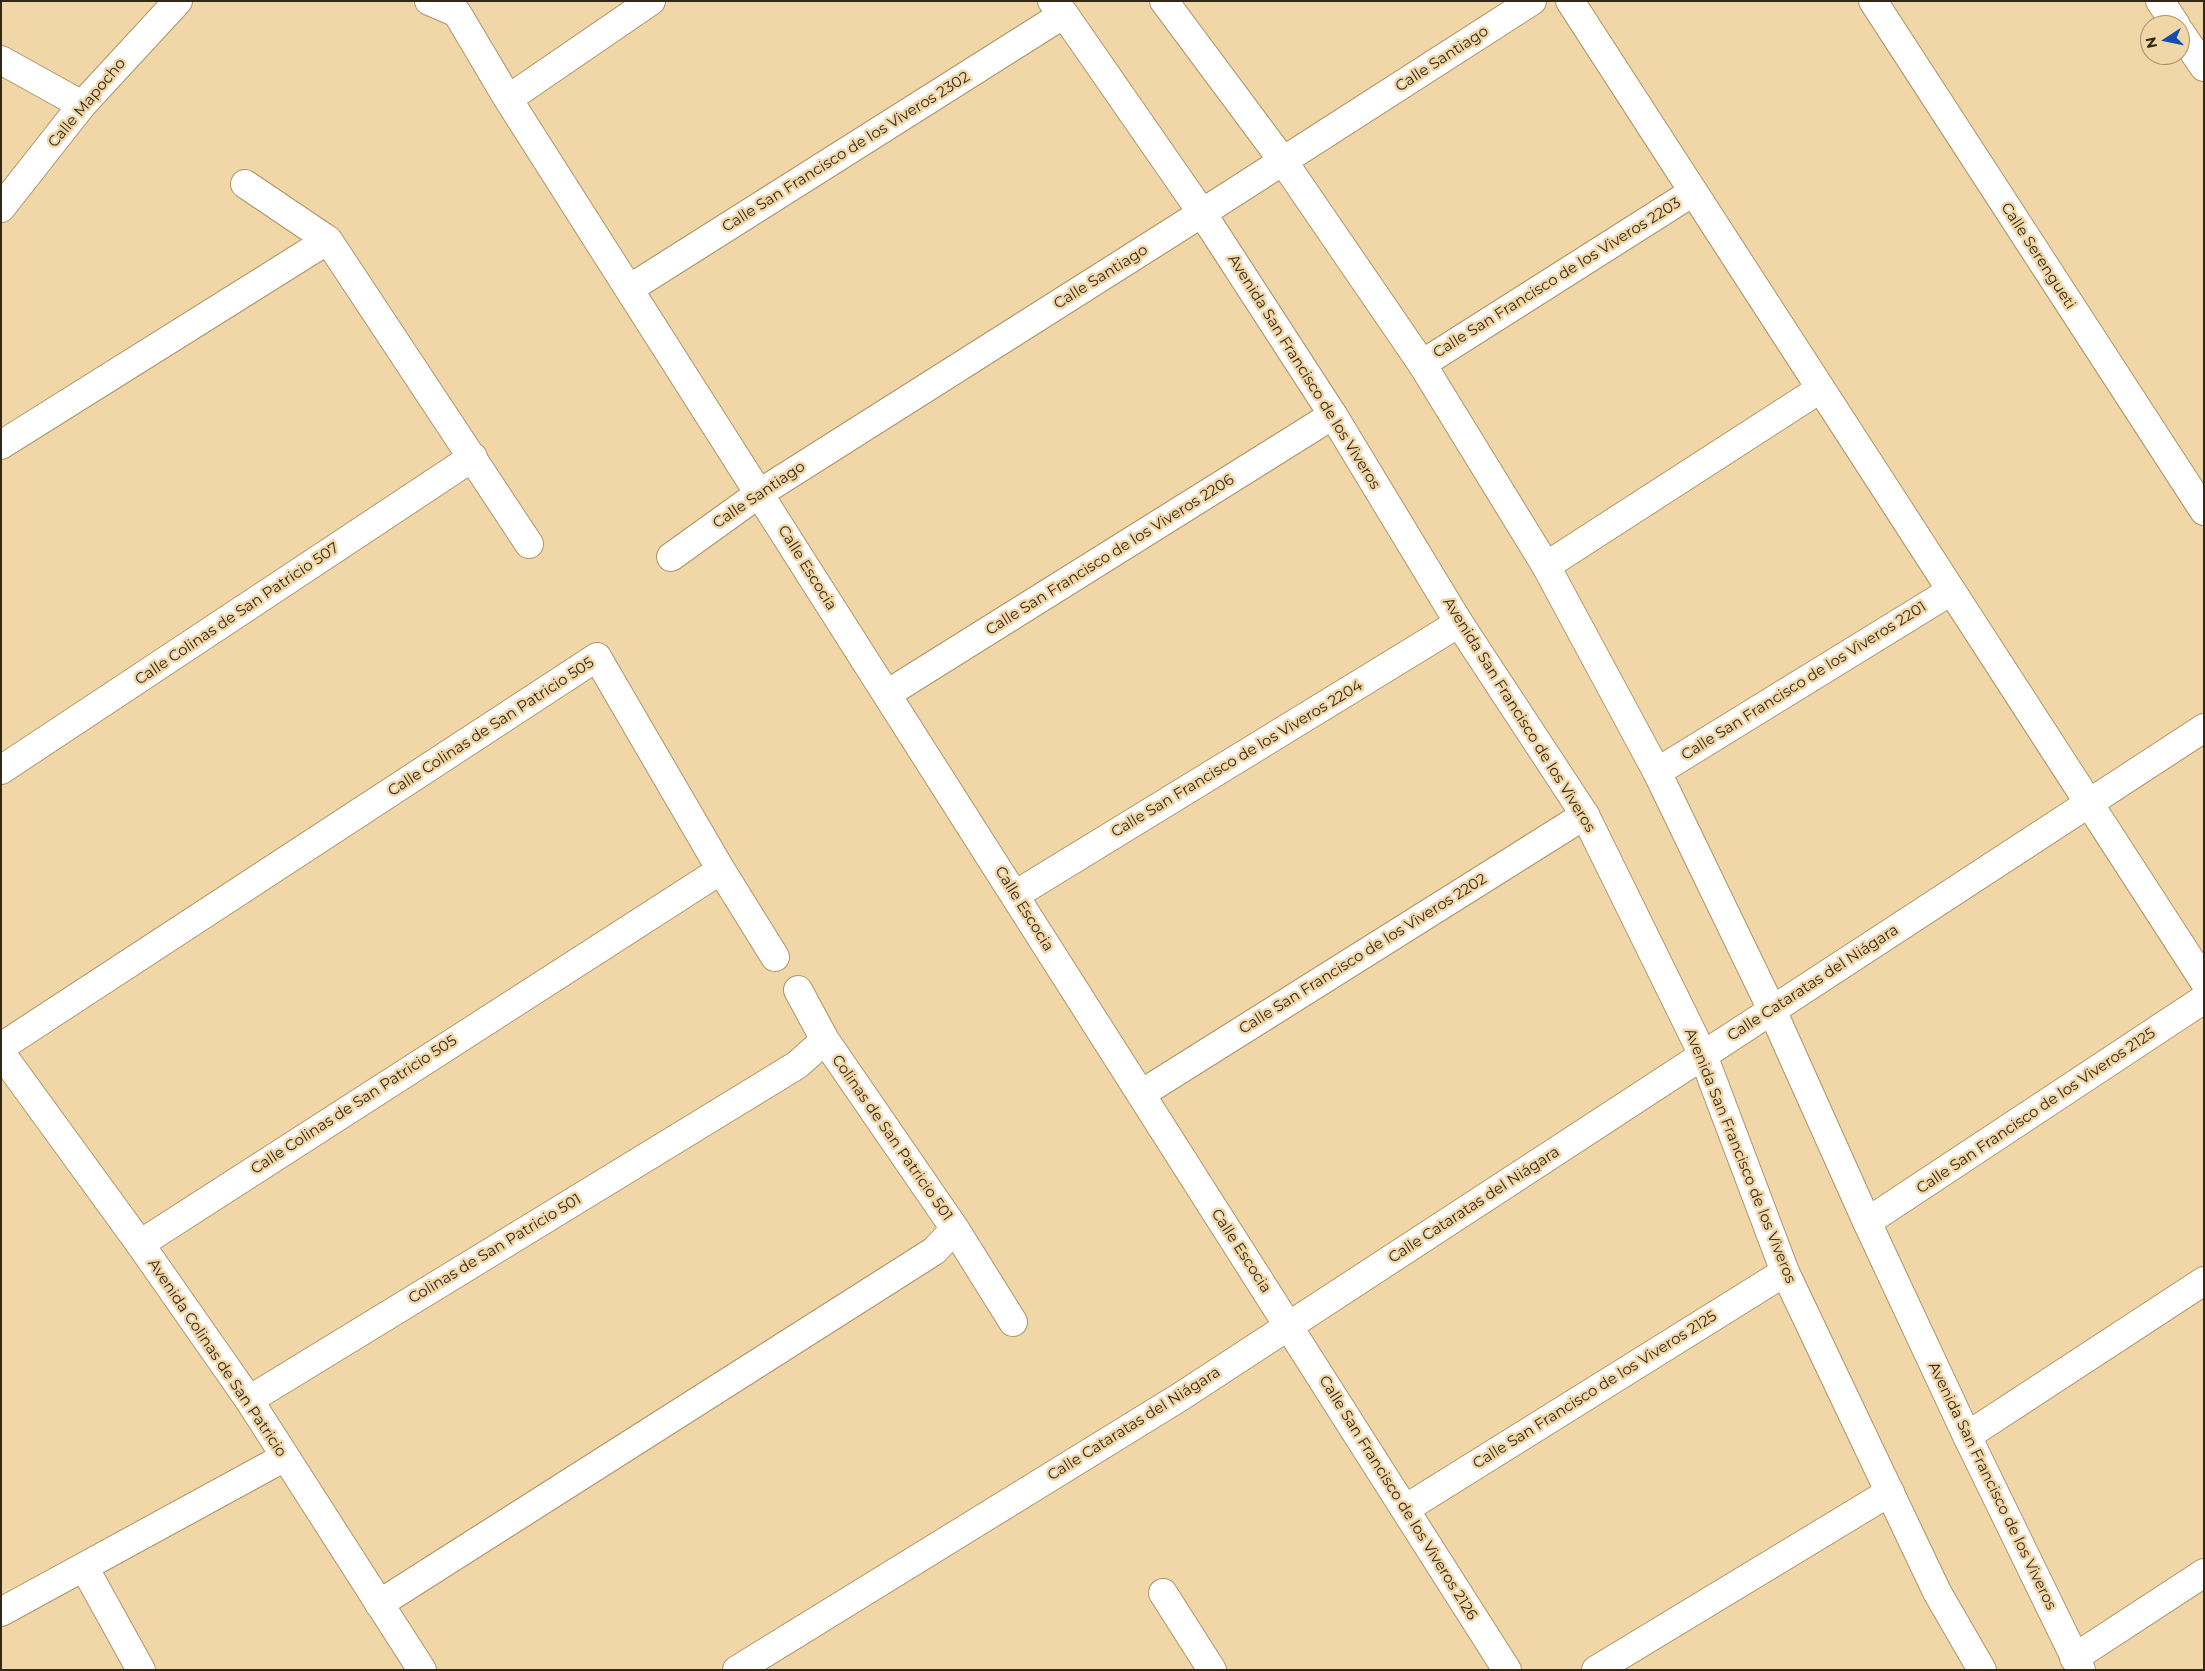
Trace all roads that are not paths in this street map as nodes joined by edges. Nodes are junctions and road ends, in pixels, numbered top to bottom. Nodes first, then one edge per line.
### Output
1 (178, 1) edge
2 (429, 1) edge
3 (651, 1) edge
4 (1164, 1) edge
5 (1532, 1) edge
6 (1570, 1) edge
7 (1873, 1) edge
8 (2160, 1) edge
9 (1058, 8) edge
10 (2169, 15) edge
11 (2190, 47) edge
12 (1, 60) edge
13 (2204, 67) edge
14 (508, 99) junction
15 (82, 105) junction
16 (1283, 161) junction
17 (245, 184) dead end
18 (1693, 192) junction
19 (1, 208) edge
20 (1202, 213) junction
21 (328, 240) junction
22 (629, 289) junction
23 (1422, 364) junction
24 (1820, 389) junction
25 (1334, 415) junction
26 (1, 445) edge
27 (473, 457) junction
28 (760, 493) junction
29 (2204, 511) edge
30 (529, 544) dead end
31 (671, 557) dead end
32 (1546, 566) junction
33 (1951, 591) junction
34 (1459, 623) junction
35 (887, 694) junction
36 (2204, 728) edge
37 (1, 770) edge
38 (1658, 772) junction
39 (2088, 803) junction
40 (1585, 815) junction
41 (721, 870) junction
42 (1015, 895) junction
43 (774, 957) dead end
44 (2204, 981) edge
45 (798, 990) dead end
46 (2204, 999) edge
47 (1772, 1010) junction
48 (825, 1040) junction
49 (1, 1047) edge
50 (1, 1053) edge
51 (1702, 1055) junction
52 (1141, 1094) junction
53 (1867, 1222) junction
54 (955, 1229) junction
55 (140, 1244) junction
56 (1785, 1272) junction
57 (2204, 1281) edge
58 (1013, 1322) dead end
59 (1289, 1326) junction
60 (249, 1400) junction
61 (1967, 1436) junction
62 (285, 1457) junction
63 (1890, 1492) junction
64 (1405, 1509) junction
65 (84, 1567) junction
66 (2204, 1573) edge
67 (1163, 1593) dead end
68 (379, 1604) junction
69 (1, 1612) edge
70 (2078, 1664) edge
71 (141, 1670) edge
72 (422, 1670) edge
73 (737, 1670) edge
74 (1212, 1670) edge
75 (1507, 1670) edge
76 (1596, 1670) edge
77 (1982, 1670) edge

1 - 15 street, Calle Mapocho
2 - 14 street
3 - 14 street
4 - 16 street, Avenida San Francisco de los Viveros
5 - 16 street, Calle Santiago
6 - 18 street
7 - 29 street, Calle Serengueti
8 - 10 street
9 - 20 street, Avenida San Francisco de los Viveros
9 - 22 street, Calle San Francisco de los Viveros 2302
11 - 13 street
12 - 15 street
14 - 22 street
15 - 19 street, Calle Mapocho
16 - 20 street, Calle Santiago
16 - 23 street, Avenida San Francisco de los Viveros
17 - 21 street
18 - 23 street, Calle San Francisco de los Viveros 2203
18 - 24 street
20 - 25 street, Avenida San Francisco de los Viveros
20 - 28 street, Calle Santiago
21 - 26 street
21 - 27 street
22 - 28 street
23 - 32 street, Avenida San Francisco de los Viveros
24 - 32 street
24 - 33 street
25 - 34 street, Avenida San Francisco de los Viveros
25 - 35 street, Calle San Francisco de los Viveros 2206
27 - 30 street
27 - 37 street, Calle Colinas de San Patricio 507
28 - 31 street, Calle Santiago
28 - 35 street, Calle Escocia
32 - 38 street, Avenida San Francisco de los Viveros
33 - 38 street, Calle San Francisco de los Viveros 2201
33 - 39 street
34 - 40 street, Avenida San Francisco de los Viveros
34 - 42 street, Calle San Francisco de los Viveros 2204
35 - 42 street, Calle Escocia
36 - 39 street, Calle Cataratas del Niágara
38 - 47 street, Avenida San Francisco de los Viveros
39 - 44 street
39 - 47 street, Calle Cataratas del Niágara
40 - 51 street, Avenida San Francisco de los Viveros
40 - 52 street, Calle San Francisco de los Viveros 2202
41 - 43 street
41 - 49 street, Calle Colinas de San Patricio 505
41 - 55 street, Calle Colinas de San Patricio 505
42 - 52 street, Calle Escocia
45 - 48 street
46 - 53 street, Calle San Francisco de los Viveros 2125
47 - 51 street, Calle Cataratas del Niágara
47 - 53 street, Avenida San Francisco de los Viveros
48 - 54 street, Colinas de San Patricio 501
48 - 60 street, Colinas de San Patricio 501
50 - 55 street, Avenida Colinas de San Patricio
51 - 56 street, Avenida San Francisco de los Viveros
51 - 59 street, Calle Cataratas del Niágara
52 - 59 street, Calle Escocia
53 - 61 street, Avenida San Francisco de los Viveros
54 - 58 street
54 - 68 street, Colinas de San Patricio 501
55 - 60 street, Avenida Colinas de San Patricio
56 - 63 street, Avenida San Francisco de los Viveros
56 - 64 street, Calle San Francisco de los Viveros 2125
57 - 61 street
59 - 64 street, Calle San Francisco de los Viveros 2126
59 - 73 street, Calle Cataratas del Niágara
60 - 62 street, Avenida Colinas de San Patricio
61 - 70 street, Avenida San Francisco de los Viveros
62 - 65 street
62 - 68 street, Avenida Colinas de San Patricio
63 - 76 street
63 - 77 street, Avenida San Francisco de los Viveros
64 - 75 street, Calle San Francisco de los Viveros 2126
65 - 69 street
65 - 71 street
66 - 70 street
67 - 74 street
68 - 72 street, Avenida Colinas de San Patricio

